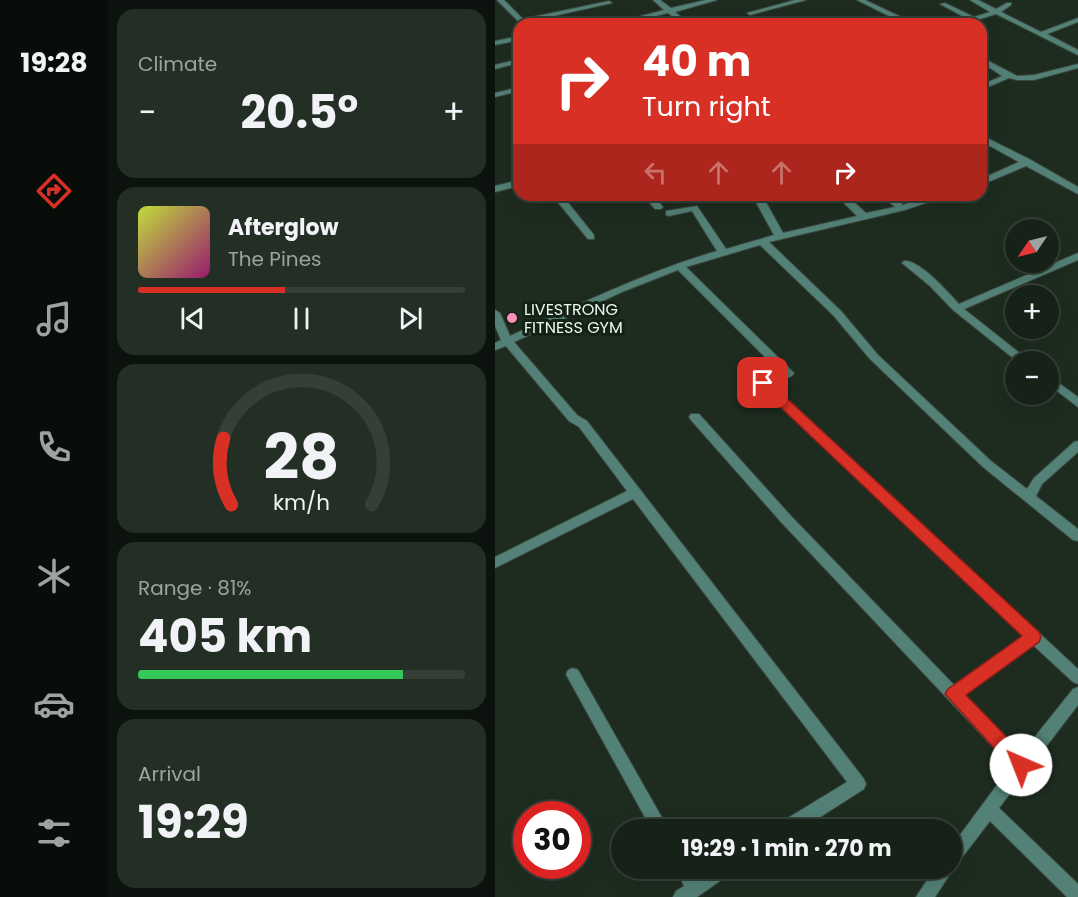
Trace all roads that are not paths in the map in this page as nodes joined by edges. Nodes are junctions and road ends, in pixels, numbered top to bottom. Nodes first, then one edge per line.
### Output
1 (500, 0) edge
2 (656, 0) edge
3 (714, 0) edge
4 (803, 0) edge
5 (860, 0) edge
6 (973, 0) edge
7 (609, 3) dead end
8 (943, 4) dead end
9 (1009, 4) dead end
10 (670, 11) junction
11 (996, 12) junction
12 (750, 13) dead end
13 (519, 18) edge
14 (545, 18) edge
15 (640, 18) edge
16 (678, 18) edge
17 (899, 18) edge
18 (972, 18) edge
19 (977, 18) edge
20 (1078, 20) edge
21 (1041, 34) junction
22 (513, 39) edge
23 (495, 43) edge
24 (1078, 52) edge
25 (987, 61) edge
26 (513, 63) edge
27 (1078, 66) edge
28 (495, 67) edge
29 (1008, 76) junction
30 (987, 85) edge
31 (513, 93) edge
32 (495, 95) edge
33 (987, 141) edge
34 (1028, 162) junction
35 (987, 179) edge
36 (513, 184) edge
37 (495, 189) edge
38 (1078, 191) edge
39 (562, 201) edge
40 (653, 201) edge
41 (760, 201) edge
42 (847, 201) edge
43 (894, 201) edge
44 (923, 201) edge
45 (658, 207) dead end
46 (902, 207) junction
47 (669, 213) dead end
48 (864, 217) junction
49 (591, 237) dead end
50 (780, 237) junction
51 (762, 241) junction
52 (723, 252) junction
53 (1078, 256) edge
54 (907, 263) dead end
55 (680, 266) junction
56 (957, 308) junction
57 (495, 313) edge
58 (500, 344) edge
59 (1012, 351) edge
60 (1059, 388) edge
61 (1078, 403) edge
62 (695, 417) dead end
63 (1078, 445) edge
64 (635, 494) junction
65 (1029, 497) junction
66 (1078, 536) edge
67 (495, 563) edge
68 (1033, 637) junction
69 (573, 674) dead end
70 (1078, 678) edge
71 (954, 694) junction
72 (1078, 694) edge
73 (1021, 765) junction
74 (989, 809) junction
75 (655, 819) edge
76 (802, 819) edge
77 (962, 846) edge
78 (708, 879) edge
79 (938, 879) edge
80 (688, 892) edge
81 (1078, 896) edge
82 (925, 897) edge

1 - 13 street
2 - 10 street
3 - 10 street
4 - 12 street
5 - 17 street
6 - 11 street
7 - 14 street
8 - 18 street
9 - 11 street
10 - 15 street
10 - 16 street
11 - 19 street
11 - 21 street
20 - 21 street
21 - 24 street
22 - 23 street
25 - 29 street
26 - 28 street
27 - 29 street
29 - 30 street
31 - 32 street
33 - 34 street
34 - 35 street
34 - 38 street
36 - 37 street
39 - 49 street
40 - 45 street
41 - 50 street
42 - 48 street
43 - 46 street
44 - 46 street
46 - 48 street
47 - 52 street
48 - 50 street
50 - 51 street
51 - 52 street
51 - 65 street
52 - 55 street
53 - 56 street
54 - 56 street
55 - 58 street
55 - 68 street
56 - 59 street
57 - 58 street
58 - 64 street
60 - 61 street
62 - 71 street
63 - 65 street
64 - 67 street
64 - 76 street
65 - 66 street
68 - 70 street
68 - 71 street
69 - 75 street
71 - 73 street
72 - 73 street
73 - 74 street
74 - 77 street
74 - 81 street
78 - 80 street
79 - 82 street

